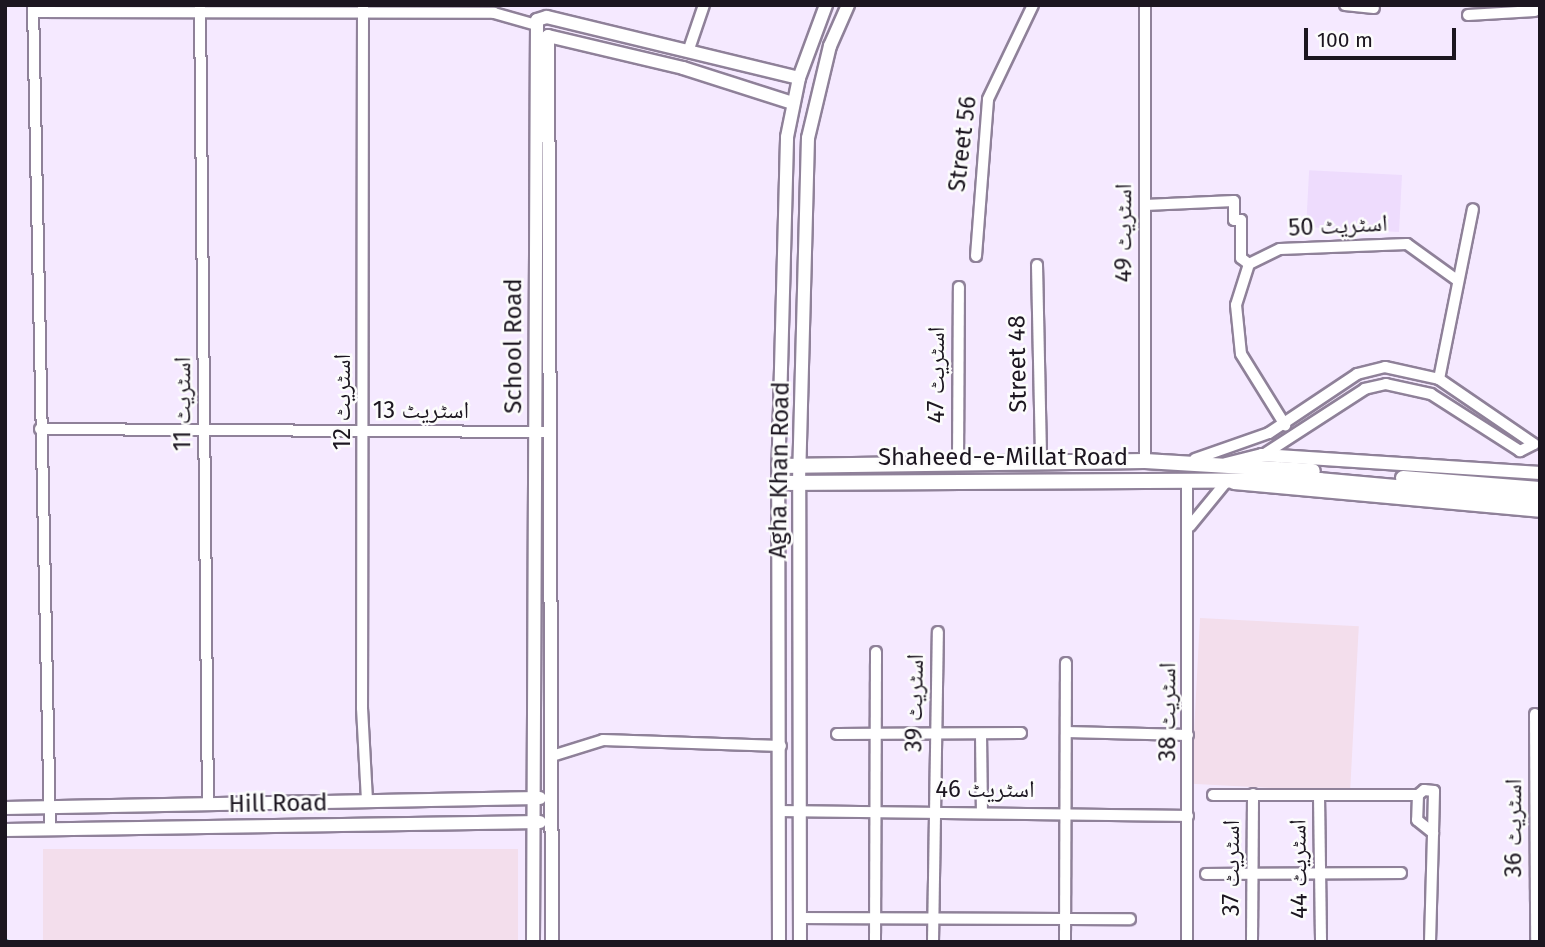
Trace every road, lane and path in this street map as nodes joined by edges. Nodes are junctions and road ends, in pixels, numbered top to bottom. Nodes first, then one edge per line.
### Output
1 (525, 5) edge
2 (704, 5) edge
3 (826, 5) edge
4 (848, 5) edge
5 (1032, 5) edge
6 (1145, 5) edge
7 (1345, 5) edge
8 (1374, 8) dead end
9 (33, 9) edge
10 (200, 9) edge
11 (363, 9) edge
12 (1504, 9) edge
13 (1535, 11) dead end
14 (1468, 15) dead end
15 (536, 20) junction
16 (548, 36) junction
17 (689, 49) junction
18 (799, 78) junction
19 (793, 103) junction
20 (787, 137) junction
21 (808, 138) junction
22 (1145, 205) junction
23 (1474, 209) dead end
24 (976, 256) dead end
25 (1245, 261) junction
26 (1037, 265) dead end
27 (1457, 280) junction
28 (959, 287) dead end
29 (1439, 379) junction
30 (1285, 425) junction
31 (40, 429) junction
32 (205, 429) junction
33 (364, 432) junction
34 (535, 432) junction
35 (550, 432) junction
36 (1262, 455) junction
37 (1158, 461) junction
38 (1041, 462) junction
39 (962, 463) junction
40 (800, 464) junction
41 (1223, 465) junction
42 (779, 466) junction
43 (1540, 473) edge
44 (967, 480) junction
45 (799, 481) junction
46 (1159, 481) junction
47 (1227, 481) junction
48 (1187, 482) junction
49 (778, 483) junction
50 (1540, 489) edge
51 (1540, 500) edge
52 (1540, 511) edge
53 (1189, 527) junction
54 (535, 585) junction
55 (551, 585) junction
56 (938, 632) dead end
57 (876, 652) dead end
58 (1066, 663) dead end
59 (1535, 713) dead end
60 (1066, 732) junction
61 (874, 733) junction
62 (1021, 733) dead end
63 (837, 734) dead end
64 (934, 734) junction
65 (981, 734) junction
66 (1188, 735) junction
67 (781, 746) junction
68 (551, 756) junction
69 (1538, 789) edge
70 (1253, 794) junction
71 (1213, 795) dead end
72 (1418, 795) junction
73 (1319, 796) junction
74 (534, 797) junction
75 (367, 799) junction
76 (551, 799) junction
77 (208, 803) junction
78 (49, 807) junction
79 (5, 808) edge
80 (782, 811) junction
81 (799, 811) junction
82 (873, 811) junction
83 (936, 811) junction
84 (982, 811) junction
85 (1066, 811) junction
86 (1188, 816) junction
87 (534, 822) junction
88 (551, 822) junction
89 (5, 830) edge
90 (50, 830) junction
91 (1433, 833) junction
92 (1538, 872) edge
93 (1401, 873) dead end
94 (1206, 874) dead end
95 (1253, 874) junction
96 (1321, 875) junction
97 (875, 917) junction
98 (800, 918) junction
99 (933, 919) junction
100 (1065, 919) junction
101 (1130, 919) dead end
102 (779, 940) edge
103 (800, 941) edge
104 (533, 942) edge
105 (552, 942) edge
106 (874, 942) edge
107 (933, 942) edge
108 (1065, 942) edge
109 (1187, 942) edge
110 (1252, 942) edge
111 (1321, 942) edge
112 (1430, 942) edge
113 (1536, 942) edge

1 - 15 street
2 - 17 street
3 - 18 street, Agha Khan Road
4 - 21 street, Agha Khan Road
5 - 24 street, Street 56
6 - 22 street, اسٹریٹ 49
7 - 8 street
9 - 10 street
9 - 31 street
10 - 11 street
10 - 32 street, اسٹریٹ 11
11 - 15 street
11 - 33 street, اسٹریٹ 12
12 - 13 street
12 - 14 street
15 - 16 street, School Road
15 - 17 street
15 - 34 street, School Road
16 - 19 street
16 - 35 street, School Road
17 - 18 street
18 - 19 street, Agha Khan Road
19 - 20 street, Agha Khan Road
20 - 21 street
20 - 42 street, Agha Khan Road
21 - 40 street, Agha Khan Road
22 - 25 street
22 - 37 street, اسٹریٹ 49
23 - 27 street
25 - 27 street, اسٹریٹ 50
25 - 30 street
26 - 38 street, Street 48
27 - 29 street
28 - 39 street, اسٹریٹ 47
29 - 30 street
29 - 36 street
30 - 37 street
31 - 32 street, اسٹریٹ 13
31 - 78 street
32 - 33 street, اسٹریٹ 13
32 - 77 street, اسٹریٹ 11
33 - 34 street, اسٹریٹ 13
33 - 75 street, اسٹریٹ 12
34 - 35 street, اسٹریٹ 13
34 - 54 street, School Road
35 - 55 street, School Road
36 - 41 street, Shaheed-e-Millat Road
36 - 43 street, Shaheed-e-Millat Road
37 - 38 main road, Shaheed-e-Millat Road
37 - 41 main road, Shaheed-e-Millat Road
37 - 46 main road
38 - 39 main road, Shaheed-e-Millat Road
39 - 40 main road, Shaheed-e-Millat Road
39 - 44 main road
40 - 42 main road, Shaheed-e-Millat Road
40 - 45 street, Agha Khan Road
41 - 50 main road, Shaheed-e-Millat Road
42 - 49 street, Agha Khan Road
44 - 45 main road, Shaheed-e-Millat Road
44 - 46 main road, Shaheed-e-Millat Road
45 - 49 main road, Shaheed-e-Millat Road
45 - 81 street, Agha Khan Road
46 - 48 main road, Shaheed-e-Millat Road
47 - 48 main road, Shaheed-e-Millat Road
47 - 51 main road, Shaheed-e-Millat Road
47 - 52 street, Shaheed-e-Millat Road
47 - 53 street
48 - 53 street, اسٹریٹ 38
49 - 67 street, Agha Khan Road
53 - 66 street, اسٹریٹ 38
54 - 55 street
54 - 74 street, School Road
55 - 68 street, School Road
56 - 64 street, اسٹریٹ 39
57 - 61 street
58 - 60 street
59 - 69 street, اسٹریٹ 36
60 - 66 street
60 - 85 street
61 - 63 street
61 - 64 street
61 - 82 street
62 - 65 street
64 - 65 street
64 - 83 street, اسٹریٹ 39
65 - 84 street
66 - 86 street, اسٹریٹ 38
67 - 68 street
67 - 80 street, Agha Khan Road
68 - 76 street, School Road
69 - 92 street, اسٹریٹ 36
70 - 71 street
70 - 73 street
70 - 95 street, اسٹریٹ 37
72 - 73 street
72 - 91 street
72 - 91 street
73 - 96 street, اسٹریٹ 44
74 - 75 street, Hill Road
74 - 76 street, Hill Road
74 - 87 street, School Road
75 - 77 street, Hill Road
76 - 88 street, School Road
77 - 78 street, Hill Road
78 - 79 street, Hill Road
78 - 90 street
80 - 81 street, اسٹریٹ 46
80 - 102 street, Agha Khan Road
81 - 82 street, اسٹریٹ 46
81 - 98 street, Agha Khan Road
82 - 83 street, اسٹریٹ 46
82 - 97 street
83 - 84 street, اسٹریٹ 46
83 - 99 street, اسٹریٹ 39
84 - 85 street, اسٹریٹ 46
85 - 86 street, اسٹریٹ 46
85 - 100 street
86 - 109 street, اسٹریٹ 38
87 - 88 street, Hill Road
87 - 90 street, Hill Road
87 - 104 street, School Road
88 - 105 street, School Road
89 - 90 street, Hill Road
91 - 112 street
92 - 113 street, اسٹریٹ 36
93 - 96 street
94 - 95 street
95 - 96 street
95 - 110 street, اسٹریٹ 37
96 - 111 street, اسٹریٹ 44
97 - 98 street
97 - 99 street
97 - 106 street
98 - 103 street, Agha Khan Road
99 - 100 street
99 - 107 street, اسٹریٹ 39
100 - 101 street
100 - 108 street
102 - 103 street

